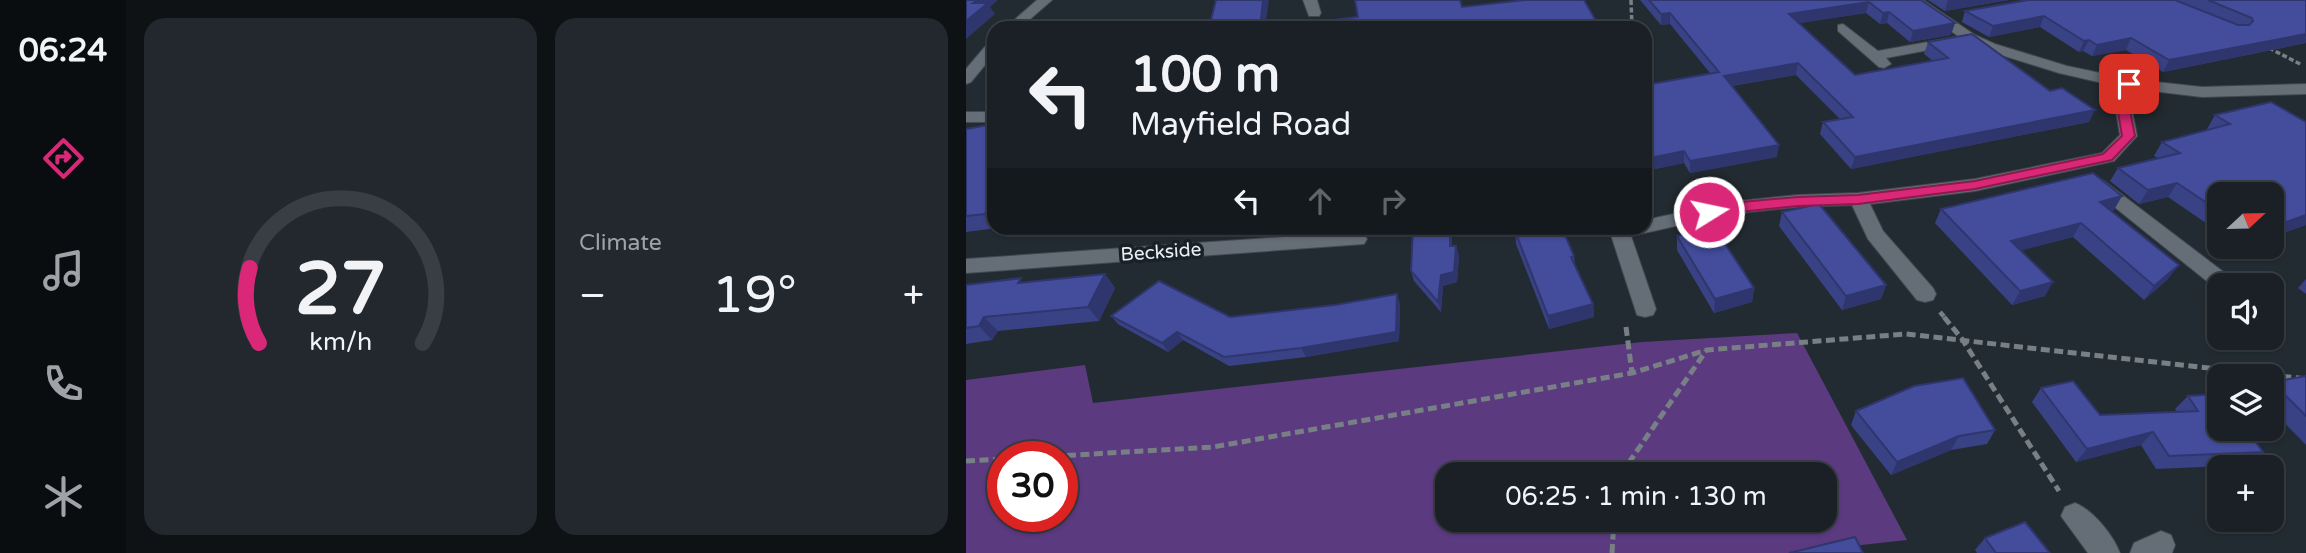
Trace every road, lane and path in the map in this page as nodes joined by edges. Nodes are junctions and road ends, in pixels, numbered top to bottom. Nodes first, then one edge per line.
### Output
1 (1045, 0) edge
2 (1631, 0) edge
3 (1914, 0) edge
4 (1966, 14) edge
5 (1941, 19) junction
6 (1020, 21) edge
7 (1632, 21) edge
8 (1843, 28) dead end
9 (1970, 38) junction
10 (2260, 43) edge
11 (987, 50) edge
12 (987, 52) edge
13 (966, 55) edge
14 (1875, 56) junction
15 (2306, 67) edge
16 (1893, 73) edge
17 (966, 79) edge
18 (2129, 84) junction
19 (2303, 94) edge
20 (966, 117) edge
21 (987, 117) edge
22 (2073, 165) junction
23 (1858, 200) junction
24 (1652, 225) edge
25 (1621, 235) edge
26 (1357, 239) dead end
27 (966, 265) edge
28 (2211, 273) edge
29 (1925, 294) dead end
30 (1645, 310) dead end
31 (1962, 340) junction
32 (1707, 350) junction
33 (2306, 379) edge
34 (1078, 455) edge
35 (987, 460) edge
36 (966, 461) edge
37 (1629, 462) edge
38 (2075, 516) joint
39 (1613, 532) edge
40 (1612, 553) edge
41 (2106, 553) edge

1 - 6 street
2 - 7 path
3 - 5 street
4 - 5 street
5 - 9 street
8 - 14 street
9 - 14 street
9 - 18 street
10 - 15 path
11 - 13 street
12 - 17 street
14 - 16 street
18 - 19 street
18 - 22 street
20 - 21 street
22 - 23 street
22 - 28 street
23 - 24 street
23 - 29 street
25 - 30 street
26 - 27 street, Beckside
31 - 32 path
31 - 33 path
31 - 38 path
32 - 34 path
32 - 37 path
35 - 36 path
38 - 41 street
39 - 40 path

